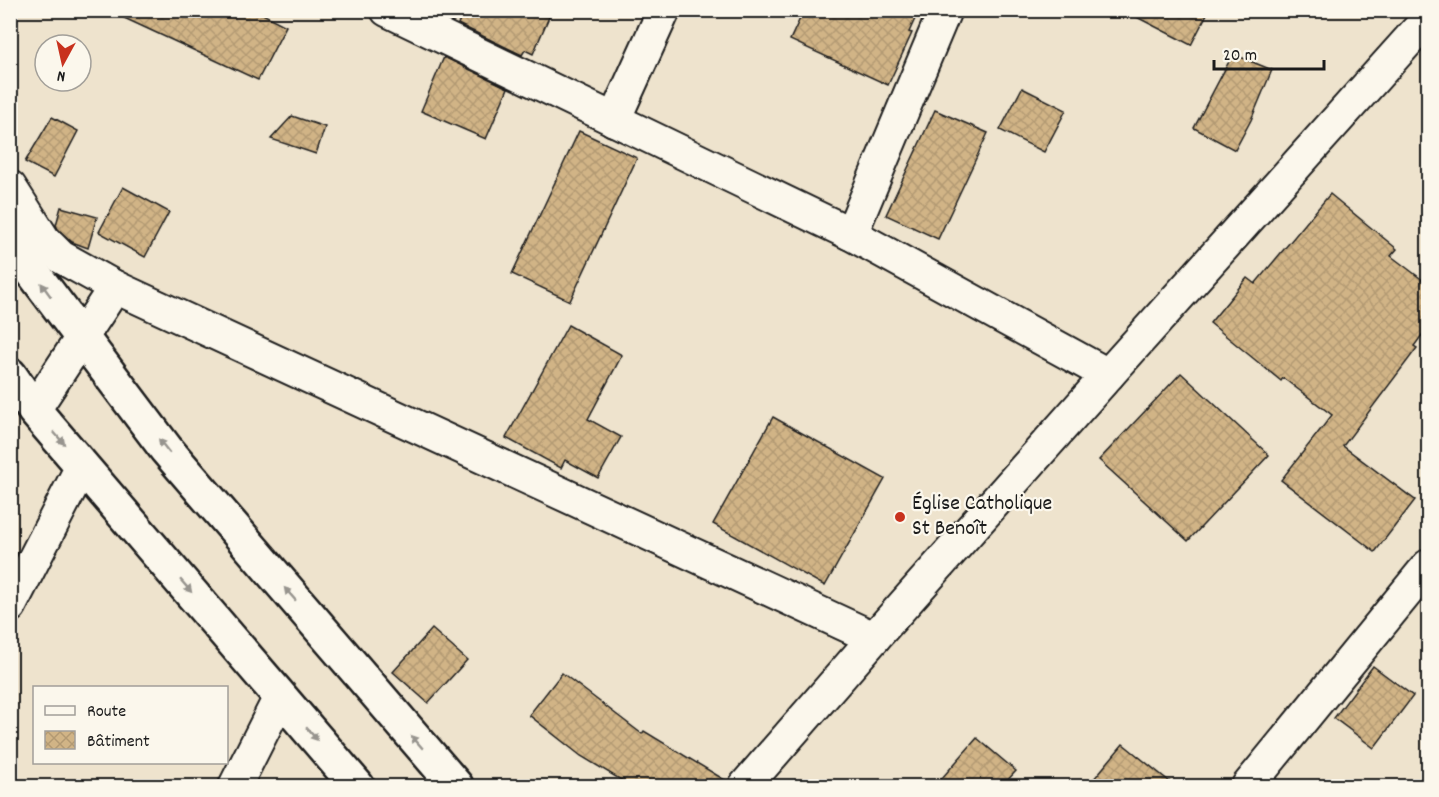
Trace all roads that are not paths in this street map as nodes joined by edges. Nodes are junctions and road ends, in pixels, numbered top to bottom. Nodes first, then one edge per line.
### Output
1 (387, 10) edge
2 (664, 10) edge
3 (945, 10) edge
4 (1427, 20) edge
5 (614, 120) junction
6 (10, 187) edge
7 (851, 234) junction
8 (10, 242) edge
9 (115, 287) junction
10 (81, 338) junction
11 (10, 375) edge
12 (1108, 375) junction
13 (34, 410) junction
14 (82, 466) junction
15 (1428, 566) edge
16 (10, 606) edge
17 (874, 638) junction
18 (280, 697) junction
19 (235, 786) edge
20 (357, 786) edge
21 (456, 786) edge
22 (745, 786) edge
23 (1248, 786) edge

1 - 5 street
2 - 5 street
3 - 7 street
4 - 12 street
5 - 7 street
6 - 9 street
7 - 12 street
10 -> 8 main road
9 - 10 street
9 - 17 street
10 - 13 street
21 -> 10 main road
11 - 13 main road
12 - 17 street
13 -> 14 main road
14 - 16 street
14 -> 18 main road
15 - 23 street
17 - 22 street
18 - 19 street
18 -> 20 main road

